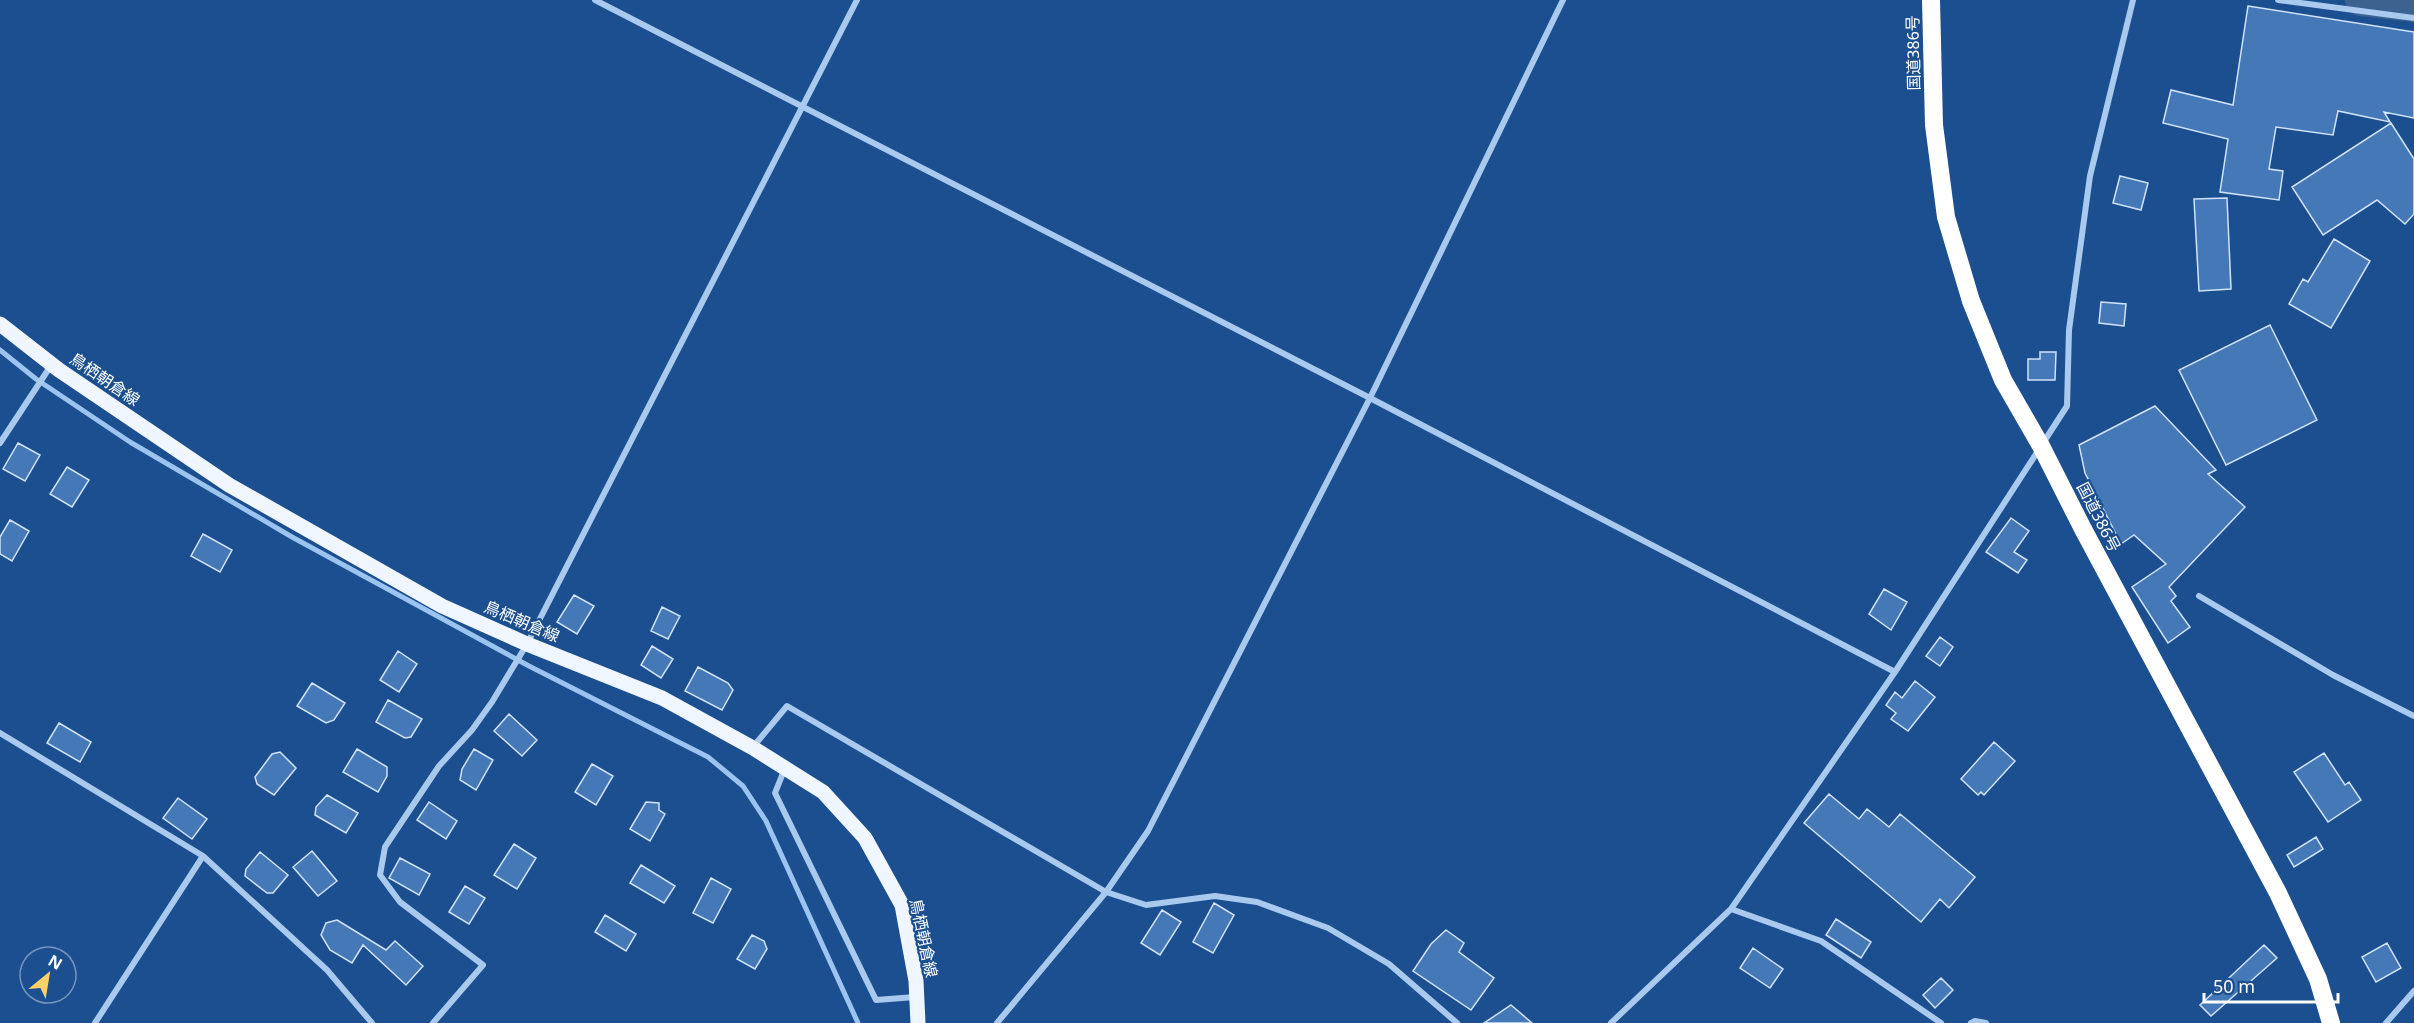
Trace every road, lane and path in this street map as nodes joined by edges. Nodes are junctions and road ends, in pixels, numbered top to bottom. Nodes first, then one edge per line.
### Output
1 (595, 0) edge
2 (857, 0) edge
3 (1563, 0) edge
4 (1931, 0) edge
5 (2133, 0) edge
6 (2278, 0) edge
7 (2414, 18) edge
8 (803, 107) junction
9 (0, 324) edge
10 (54, 370) junction
11 (1371, 398) junction
12 (0, 443) edge
13 (2041, 446) junction
14 (2199, 596) dead end
15 (527, 644) junction
16 (1895, 672) junction
17 (2414, 716) edge
18 (0, 733) edge
19 (753, 748) junction
20 (785, 768) junction
21 (203, 856) junction
22 (1106, 892) junction
23 (1731, 909) junction
24 (2414, 991) edge
25 (917, 997) junction
26 (95, 1023) edge
27 (372, 1023) edge
28 (433, 1023) edge
29 (918, 1023) edge
30 (997, 1023) edge
31 (1457, 1023) edge
32 (1611, 1023) edge
33 (1941, 1023) edge
34 (1971, 1023) edge
35 (1986, 1023) edge
36 (2331, 1023) edge
37 (2386, 1023) edge

1 - 8 street
2 - 8 street
3 - 11 street
4 - 13 highway, 国道386号
5 - 13 street
6 - 7 street
8 - 11 street
8 - 15 street
9 - 10 main road, 鳥栖朝倉線
10 - 12 street
10 - 15 main road, 鳥栖朝倉線
11 - 16 street
11 - 22 street
13 - 16 street
13 - 36 highway, 国道386号
14 - 17 street
15 - 19 main road, 鳥栖朝倉線
15 - 28 street
16 - 23 street
18 - 21 street
19 - 20 main road, 鳥栖朝倉線
19 - 22 street
20 - 25 main road, 鳥栖朝倉線
20 - 25 street
21 - 26 street
21 - 27 street
22 - 30 street
22 - 31 street
23 - 32 street
23 - 33 street
24 - 37 street
25 - 29 main road, 鳥栖朝倉線
34 - 35 street

